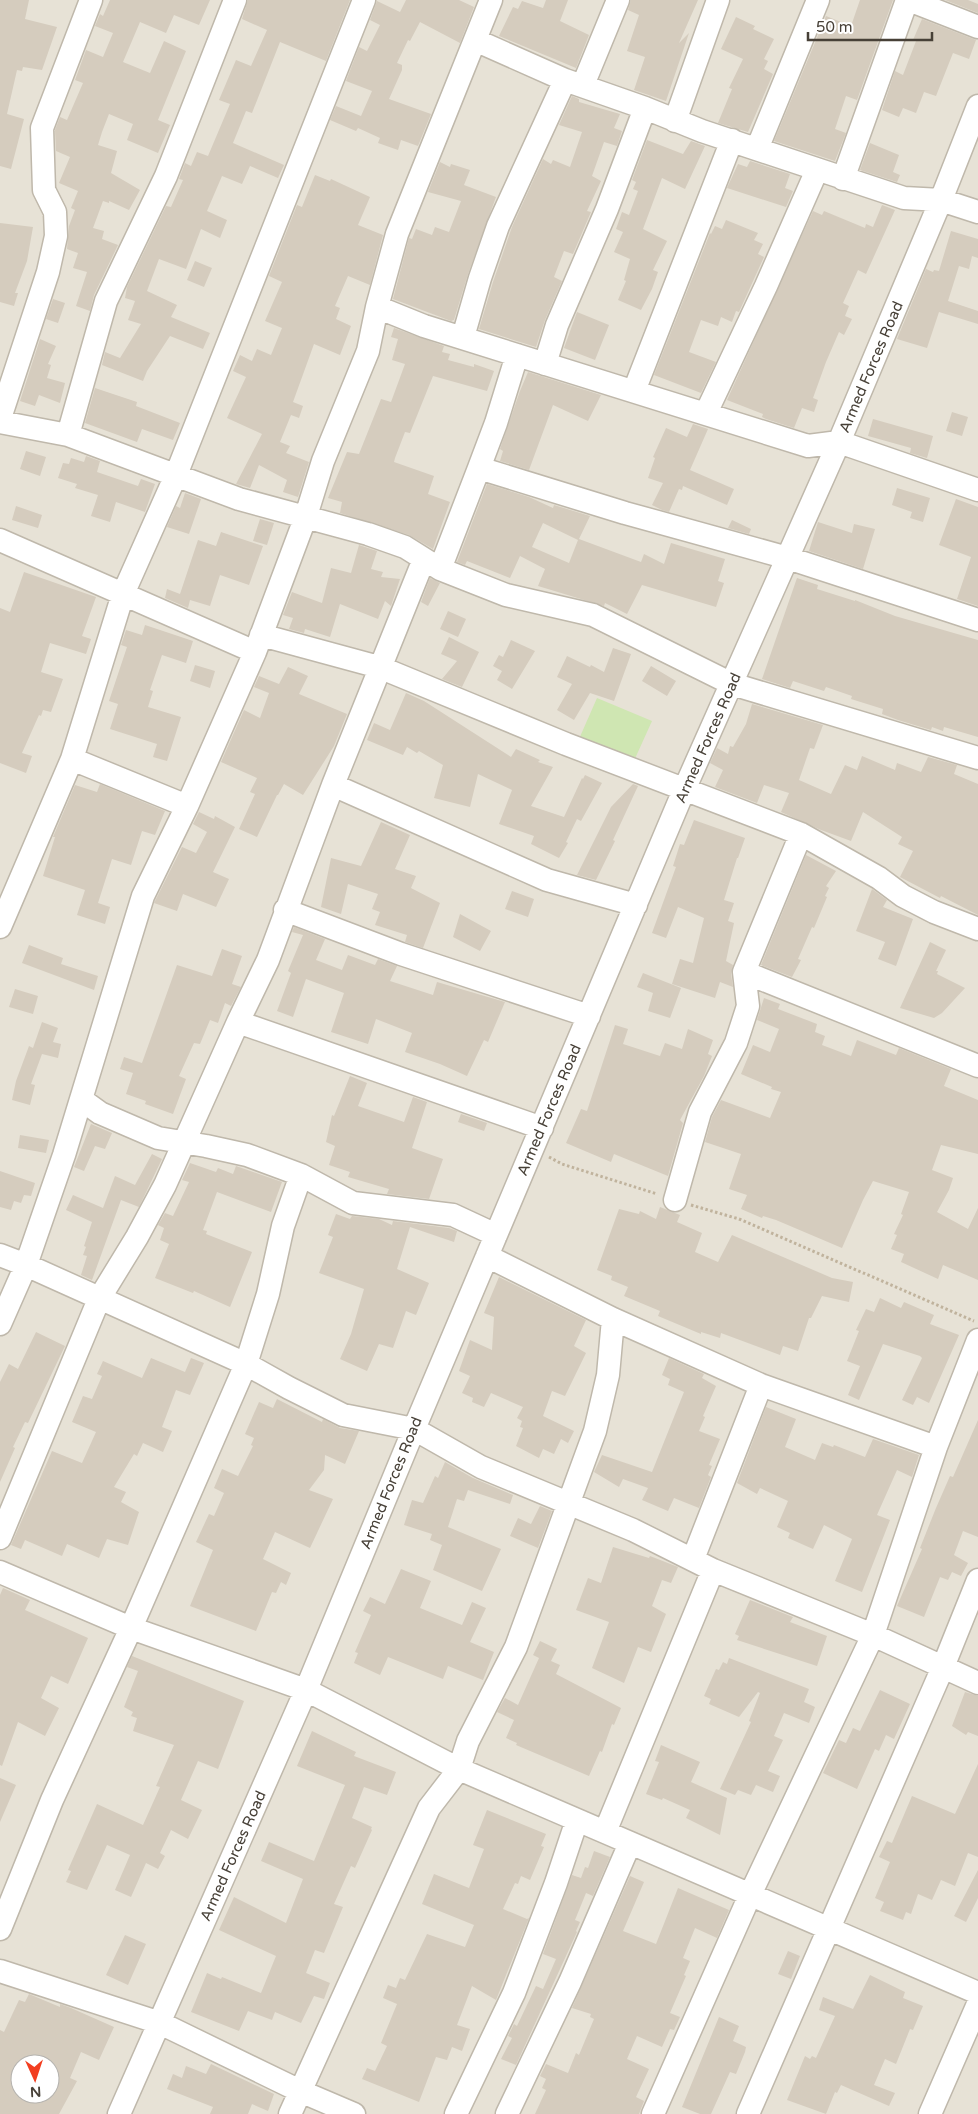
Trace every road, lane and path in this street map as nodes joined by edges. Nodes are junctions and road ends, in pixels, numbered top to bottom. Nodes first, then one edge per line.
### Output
1 (91, 0) edge
2 (235, 0) edge
3 (364, 0) edge
4 (492, 0) edge
5 (618, 0) edge
6 (718, 0) edge
7 (818, 0) edge
8 (908, 0) edge
9 (978, 27) edge
10 (475, 40) junction
11 (574, 83) junction
12 (978, 106) edge
13 (645, 108) junction
14 (676, 121) junction
15 (732, 140) junction
16 (756, 148) junction
17 (817, 170) junction
18 (843, 179) junction
19 (941, 200) junction
20 (978, 212) edge
21 (376, 307) junction
22 (463, 337) junction
23 (517, 355) junction
24 (545, 364) junction
25 (634, 391) junction
26 (706, 413) junction
27 (0, 418) edge
28 (0, 422) edge
29 (68, 435) junction
30 (839, 442) junction
31 (479, 468) junction
32 (176, 474) junction
33 (978, 490) edge
34 (306, 516) junction
35 (0, 540) edge
36 (788, 558) junction
37 (432, 564) junction
38 (123, 594) junction
39 (978, 620) edge
40 (258, 644) junction
41 (379, 667) junction
42 (732, 684) junction
43 (978, 758) edge
44 (72, 759) junction
45 (333, 784) junction
46 (684, 790) junction
47 (187, 806) junction
48 (801, 834) junction
49 (636, 906) junction
50 (285, 910) junction
51 (0, 927) edge
52 (978, 929) edge
53 (744, 972) junction
54 (589, 1016) junction
55 (238, 1022) junction
56 (978, 1066) edge
57 (82, 1100) junction
58 (542, 1128) junction
59 (184, 1142) junction
60 (534, 1148) junction
61 (302, 1175) junction
62 (675, 1200) junction
63 (496, 1235) junction
64 (0, 1255) edge
65 (487, 1256) junction
66 (26, 1265) junction
67 (99, 1299) junction
68 (613, 1319) junction
69 (978, 1323) edge
70 (0, 1324) edge
71 (978, 1340) edge
72 (246, 1364) junction
73 (761, 1385) junction
74 (414, 1429) junction
75 (936, 1447) junction
76 (570, 1505) junction
77 (0, 1538) edge
78 (693, 1559) junction
79 (713, 1570) junction
80 (0, 1572) edge
81 (978, 1580) edge
82 (131, 1628) junction
83 (873, 1635) junction
84 (943, 1667) junction
85 (978, 1683) edge
86 (306, 1690) junction
87 (459, 1769) junction
88 (577, 1820) junction
89 (605, 1832) junction
90 (630, 1843) junction
91 (750, 1895) junction
92 (0, 1929) edge
93 (830, 1929) junction
94 (0, 1971) edge
95 (978, 1993) edge
96 (978, 2004) edge
97 (160, 2023) junction
98 (300, 2091) junction
99 (119, 2114) edge
100 (290, 2114) edge
101 (354, 2114) edge
102 (456, 2114) edge
103 (508, 2114) edge
104 (653, 2114) edge
105 (748, 2114) edge
106 (930, 2114) edge

1 - 27 street
2 - 29 street
3 - 32 street
4 - 10 street
5 - 11 street
6 - 14 street
7 - 16 street
8 - 9 street
8 - 18 street
10 - 11 street
10 - 21 street
11 - 13 street
11 - 22 street
12 - 19 street, Armed Forces Road
13 - 14 street
13 - 24 street
14 - 15 street
15 - 16 street
15 - 25 street
16 - 17 street
17 - 18 street
17 - 26 street
18 - 19 street
19 - 20 street
19 - 30 street, Armed Forces Road
21 - 22 street
21 - 34 street
22 - 23 street
23 - 24 street
23 - 31 street
24 - 25 street
25 - 26 street
26 - 30 street
28 - 29 street
29 - 32 street
30 - 33 street
30 - 36 street, Armed Forces Road
31 - 36 street
31 - 37 street
32 - 34 street
32 - 38 street
34 - 37 street
34 - 40 street
35 - 38 street
36 - 39 street
36 - 42 street, Armed Forces Road
37 - 41 street
37 - 42 street
38 - 40 street
38 - 44 street
40 - 41 street
40 - 47 street
41 - 45 street
41 - 46 street
42 - 43 street
42 - 46 street, Armed Forces Road
44 - 47 street
44 - 51 street
45 - 49 street
45 - 50 street
46 - 48 street
46 - 49 street, Armed Forces Road
47 - 57 street
48 - 52 street
48 - 53 street
49 - 54 street, Armed Forces Road
50 - 54 street
50 - 55 street
53 - 56 street
53 - 62 street
54 - 58 street, Armed Forces Road
55 - 58 street
55 - 59 street
57 - 59 street
57 - 66 street
58 - 60 street, Armed Forces Road
59 - 61 street
59 - 67 street
60 - 62 path
60 - 63 street, Armed Forces Road
61 - 63 street
61 - 72 street
62 - 69 path
63 - 65 street, Armed Forces Road
64 - 66 street
65 - 68 street
65 - 74 street, Armed Forces Road
66 - 67 street
66 - 70 street
67 - 72 street
67 - 77 street
68 - 73 street
68 - 76 street
71 - 75 street
72 - 74 street
72 - 82 street
73 - 75 street
73 - 78 street
74 - 76 street
74 - 86 street, Armed Forces Road
75 - 83 street
76 - 78 street
76 - 87 street
78 - 79 street
79 - 83 street
79 - 89 street
80 - 82 street
81 - 84 street
82 - 86 street
82 - 92 street
83 - 84 street
83 - 91 street
84 - 85 street
84 - 93 street
86 - 87 street
86 - 97 street, Armed Forces Road
87 - 88 street
87 - 98 street
88 - 89 street
88 - 102 street
89 - 90 street
90 - 91 street
90 - 103 street
91 - 93 street
91 - 104 street
93 - 95 street
93 - 105 street
94 - 97 street
96 - 106 street
97 - 98 street
97 - 99 street, Armed Forces Road
98 - 100 street
98 - 101 street

